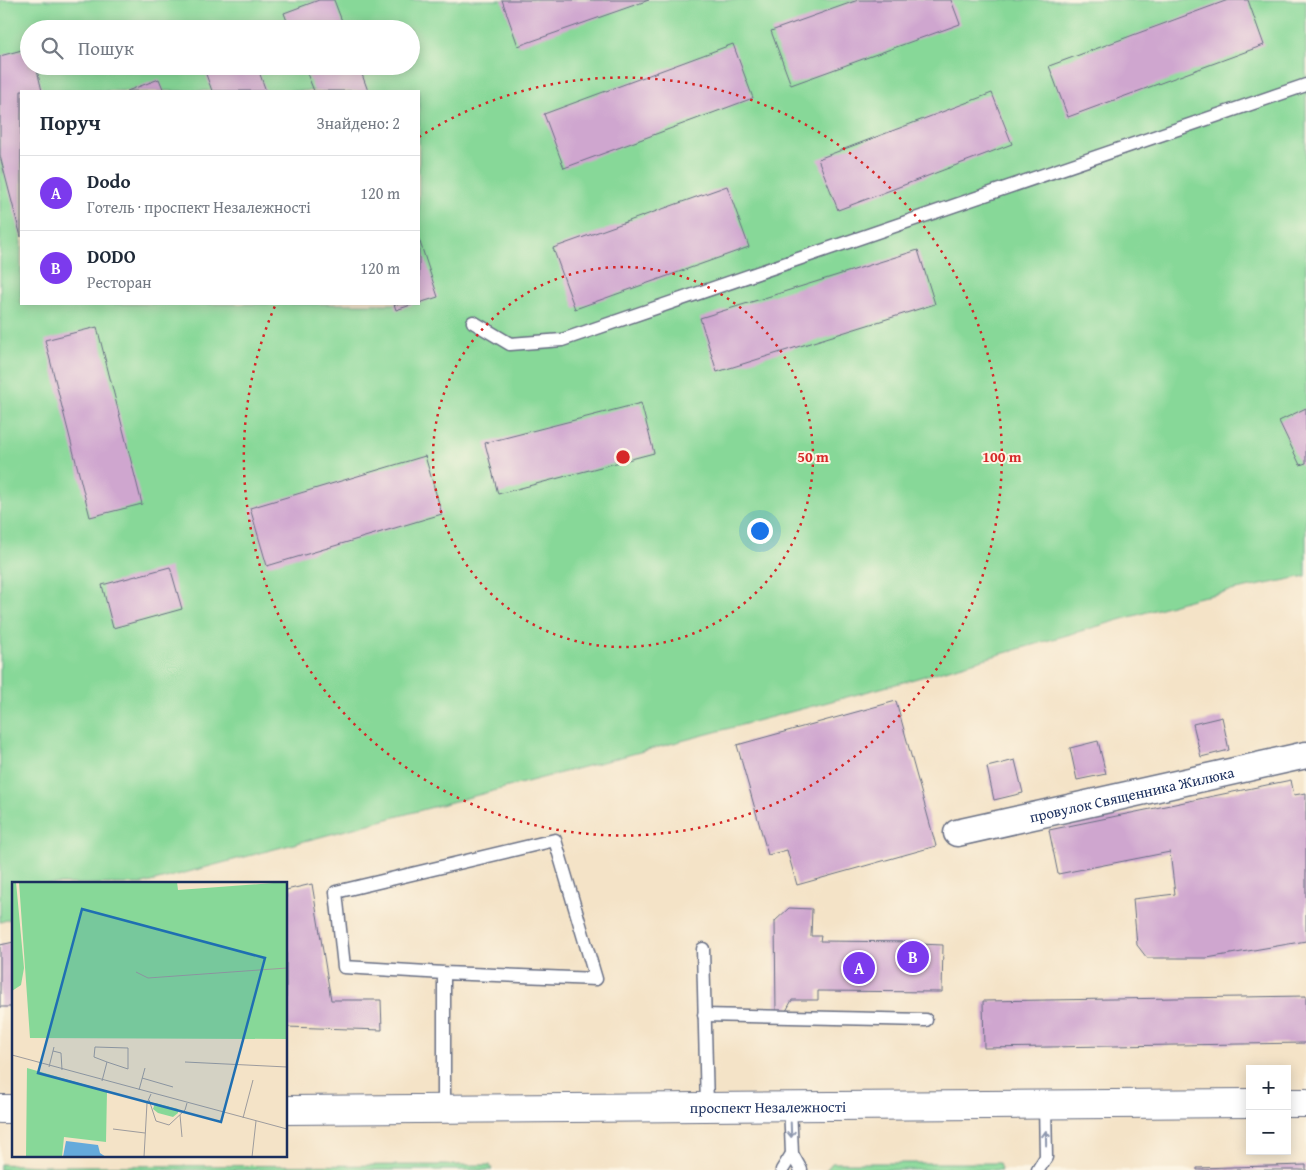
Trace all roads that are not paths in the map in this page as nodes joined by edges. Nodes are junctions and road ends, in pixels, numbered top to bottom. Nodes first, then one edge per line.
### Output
1 (1306, 85) edge
2 (473, 322) dead end
3 (1306, 755) edge
4 (957, 833) dead end
5 (703, 949) dead end
6 (444, 973) junction
7 (704, 1015) junction
8 (926, 1020) dead end
9 (1246, 1103) edge
10 (1291, 1103) edge
11 (1306, 1103) edge
12 (1045, 1104) junction
13 (707, 1106) junction
14 (790, 1106) junction
15 (444, 1108) junction
16 (288, 1110) edge
17 (792, 1154) junction
18 (782, 1170) edge
19 (801, 1170) edge
20 (1038, 1170) edge

1 - 2 lane
3 - 4 street, провулок Священника Жилюка
5 - 7 lane
6 - 6 lane
6 - 15 lane
7 - 8 lane
7 - 13 lane
9 - 12 main road, проспект Незалежності
10 - 11 main road
12 - 14 main road, проспект Незалежності
20 -> 12 lane
13 - 14 main road, проспект Незалежності
13 - 15 main road, проспект Незалежності
14 -> 17 lane
15 - 16 main road, проспект Незалежності
17 - 18 lane
17 - 19 lane

